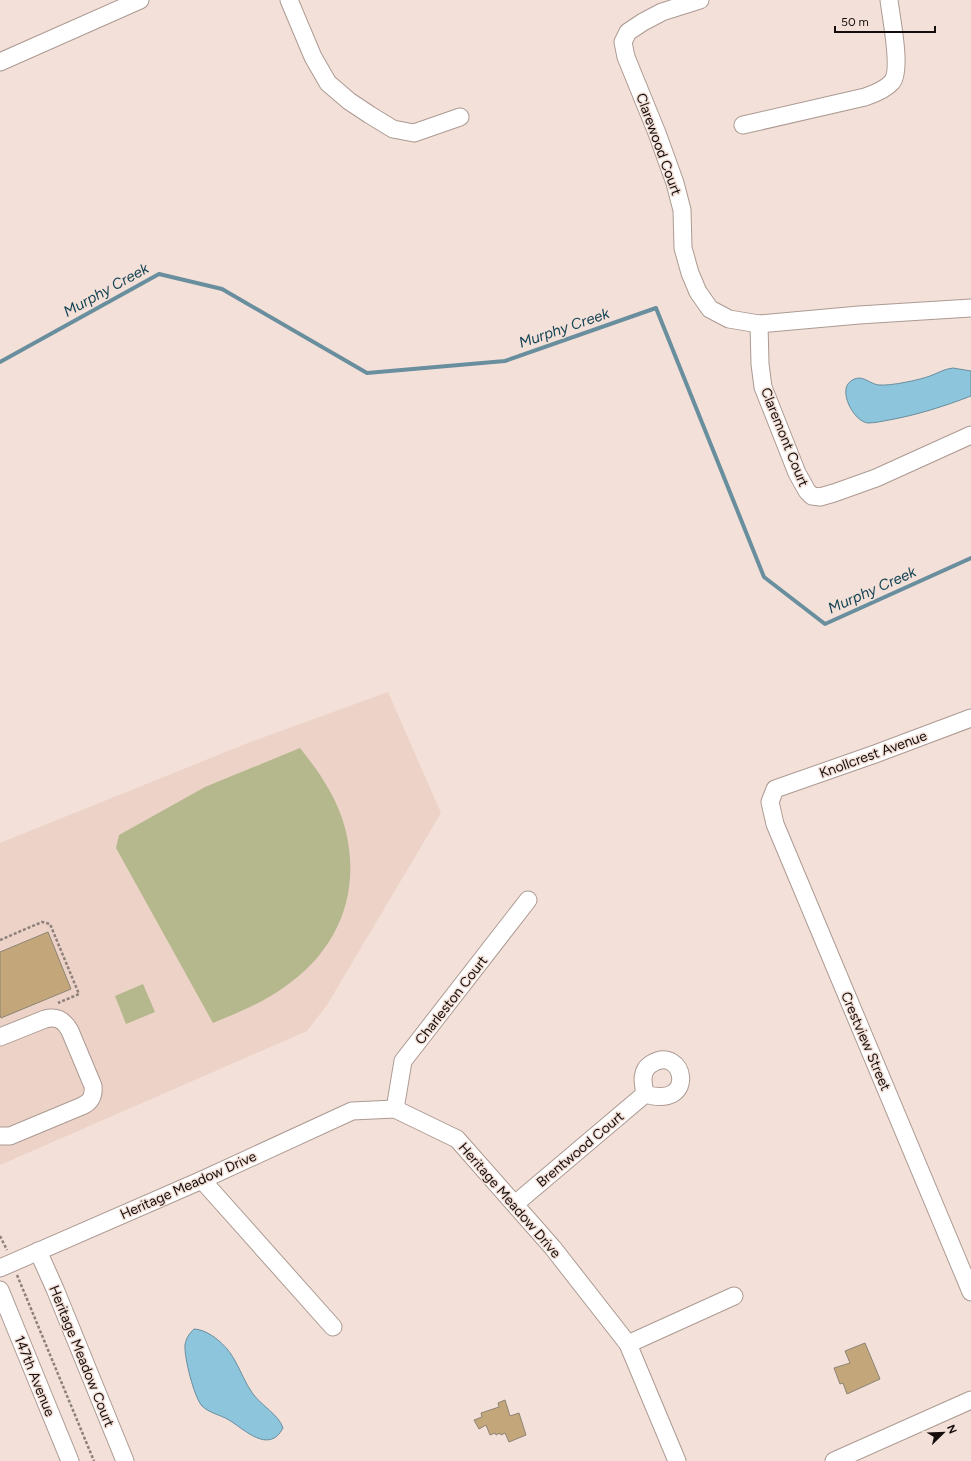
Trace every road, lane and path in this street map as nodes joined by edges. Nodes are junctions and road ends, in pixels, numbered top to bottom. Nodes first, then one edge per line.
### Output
1 (140, 0) edge
2 (289, 0) edge
3 (700, 0) edge
4 (889, 0) edge
5 (0, 62) edge
6 (460, 117) dead end
7 (743, 125) dead end
8 (971, 308) edge
9 (759, 324) junction
10 (971, 435) edge
11 (971, 718) edge
12 (775, 789) joint
13 (528, 900) dead end
14 (0, 940) edge
15 (51, 1006) dead end
16 (0, 1037) edge
17 (645, 1094) dead end
18 (395, 1109) junction
19 (0, 1136) edge
20 (202, 1180) junction
21 (516, 1204) junction
22 (0, 1236) edge
23 (38, 1252) junction
24 (6, 1265) edge
25 (0, 1290) edge
26 (971, 1292) edge
27 (734, 1296) dead end
28 (333, 1327) dead end
29 (628, 1344) junction
30 (971, 1400) edge
31 (70, 1461) edge
32 (94, 1461) edge
33 (125, 1461) edge
34 (676, 1461) edge
35 (834, 1461) edge

1 - 5 street
2 - 6 street
3 - 9 street, Clarewood Court
4 - 7 street
8 - 9 street, Clarewood Court
9 - 10 street, Claremont Court
11 - 12 street, Knollcrest Avenue
12 - 26 street, Crestview Street
13 - 18 street, Charleston Court
14 - 15 path
16 - 19 street
17 - 21 street, Brentwood Court
18 - 20 street, Heritage Meadow Drive
18 - 21 street, Heritage Meadow Drive
20 - 23 street, Heritage Meadow Drive
20 - 28 street
21 - 29 street, Heritage Meadow Drive
22 - 24 path
23 - 24 street, Heritage Meadow Drive
23 - 33 street, Heritage Meadow Court
24 - 32 path
25 - 31 street, 147th Avenue
27 - 29 street
29 - 34 street, Heritage Meadow Drive
30 - 35 street

